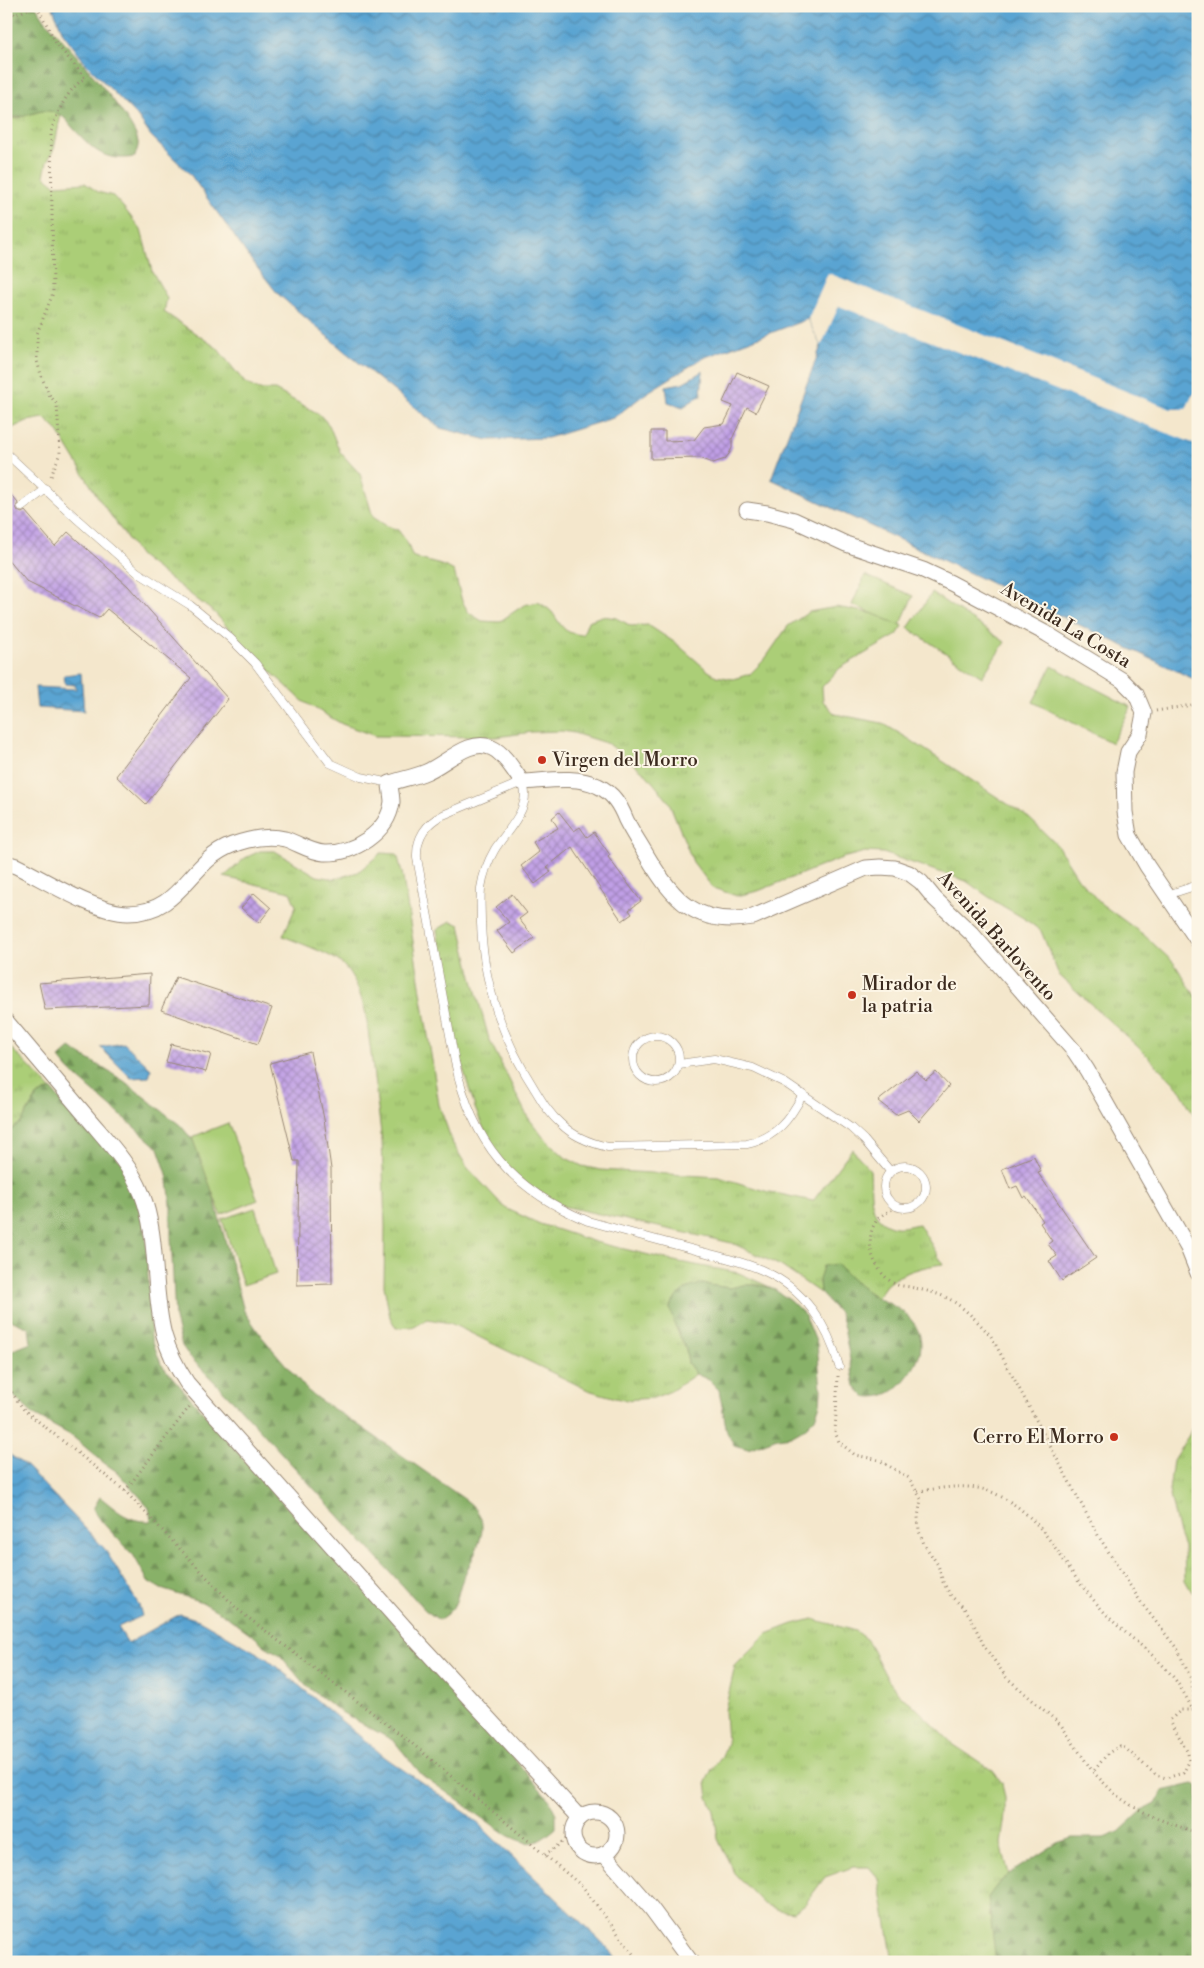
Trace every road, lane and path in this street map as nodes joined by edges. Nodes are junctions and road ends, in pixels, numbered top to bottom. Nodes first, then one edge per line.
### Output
1 (7, 6) edge
2 (36, 6) edge
3 (6, 453) edge
4 (46, 489) junction
5 (22, 507) dead end
6 (746, 510) dead end
7 (1198, 704) edge
8 (1144, 713) junction
9 (522, 782) junction
10 (390, 783) junction
11 (6, 863) edge
12 (1198, 885) edge
13 (1167, 895) junction
14 (1198, 941) edge
15 (6, 1022) edge
16 (679, 1064) junction
17 (803, 1094) junction
18 (890, 1171) junction
19 (896, 1207) junction
20 (1198, 1273) edge
21 (839, 1366) joint
22 (6, 1384) edge
23 (198, 1397) junction
24 (125, 1491) junction
25 (918, 1491) junction
26 (1193, 1710) junction
27 (1198, 1713) edge
28 (1093, 1772) junction
29 (580, 1818) junction
30 (1198, 1833) edge
31 (573, 1834) junction
32 (604, 1854) junction
33 (545, 1855) junction
34 (639, 1962) edge
35 (691, 1962) edge

1 - 2 path
2 - 4 path
3 - 4 lane
4 - 5 lane
4 - 10 lane
6 - 8 street, Avenida La Costa
7 - 8 path
8 - 13 street
9 - 10 street
9 - 17 lane
9 - 20 street, Avenida Barlovento
9 - 21 lane
10 - 11 street
12 - 13 lane
13 - 14 street
15 - 23 street
16 - 16 lane
16 - 17 lane
17 - 18 lane
18 - 19 lane
18 - 19 lane
19 - 26 path
21 - 25 path
22 - 24 path
23 - 24 path
23 - 29 street
24 - 33 path
25 - 26 path
25 - 28 path
26 - 27 path
26 - 28 path
28 - 30 path
29 - 31 street
29 - 32 street
31 - 32 street
31 - 33 path
32 - 35 street
33 - 34 path

